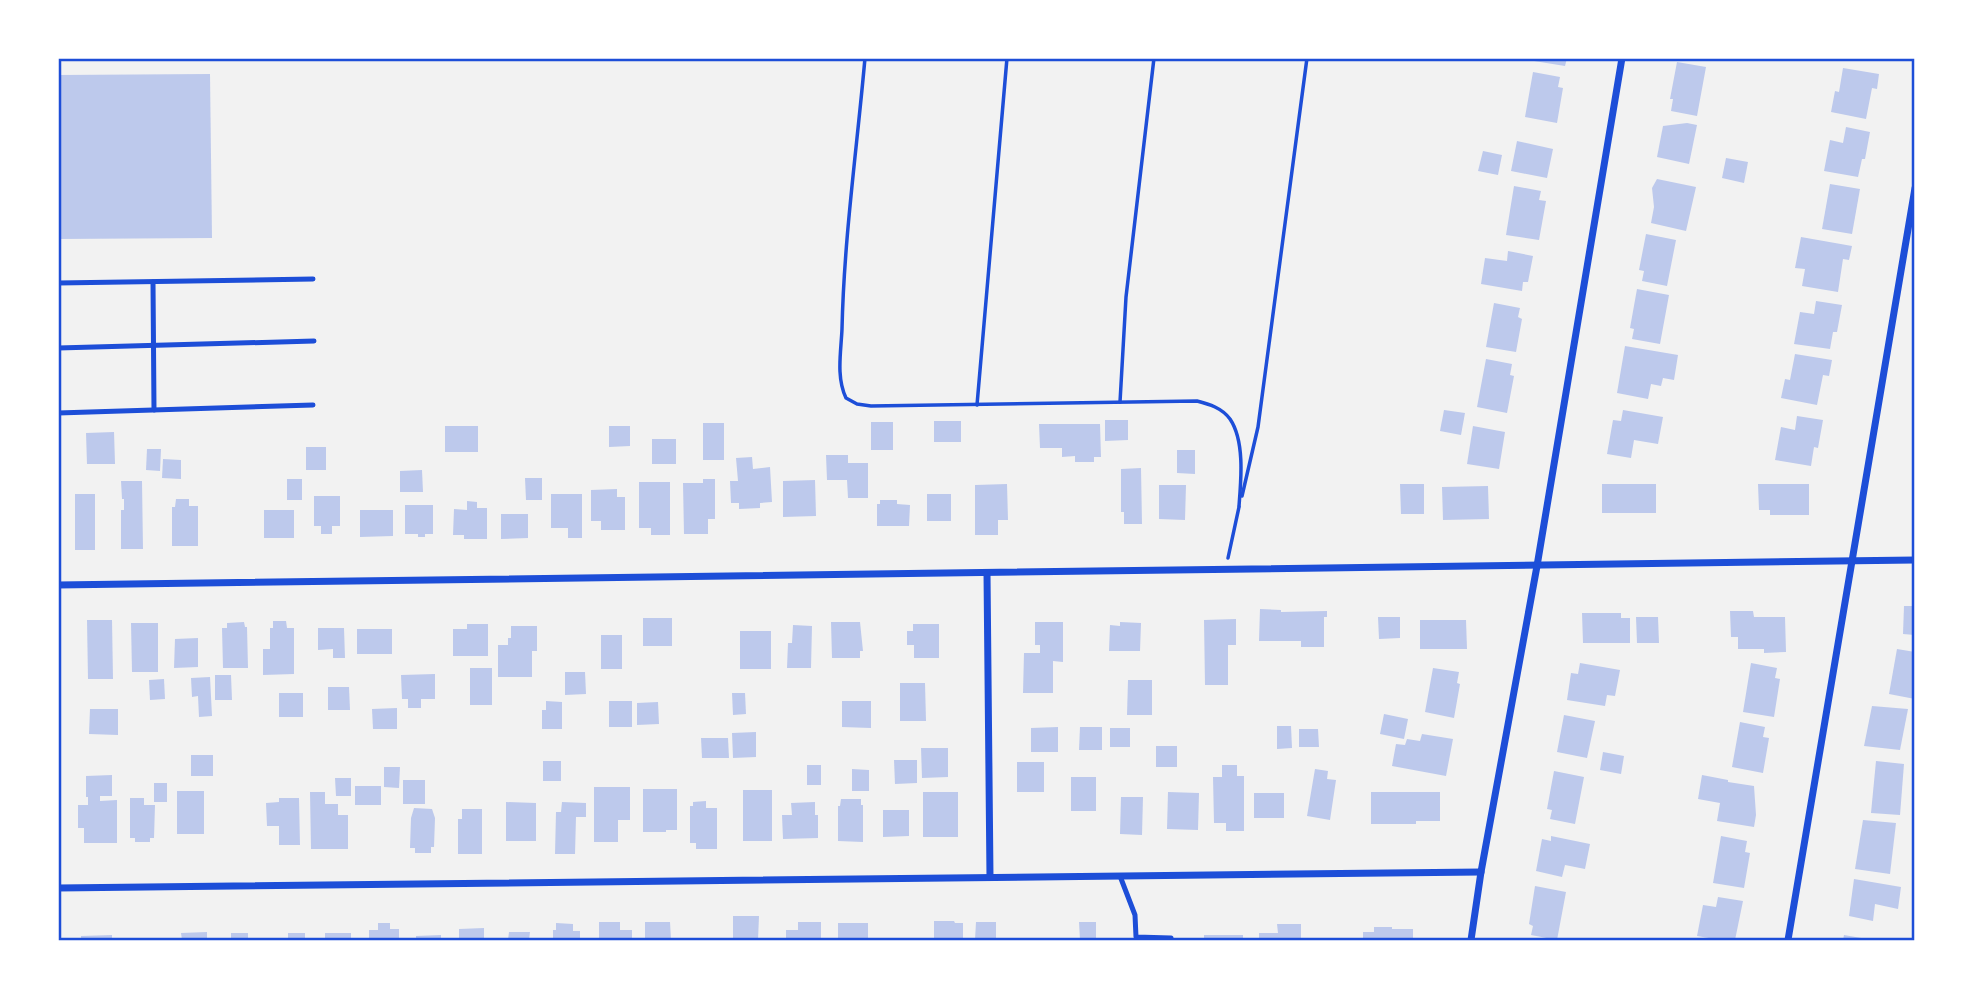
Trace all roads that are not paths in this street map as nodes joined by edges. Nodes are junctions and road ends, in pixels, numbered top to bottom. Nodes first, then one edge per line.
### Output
1 (1622, 58) edge
2 (1915, 188) edge
3 (313, 279) dead end
4 (153, 282) junction
5 (58, 283) edge
6 (314, 341) dead end
7 (153, 345) junction
8 (58, 348) edge
9 (313, 405) dead end
10 (154, 410) junction
11 (58, 413) edge
12 (1915, 560) edge
13 (1853, 562) junction
14 (1537, 566) junction
15 (987, 573) junction
16 (58, 584) edge
17 (1481, 872) junction
18 (1120, 876) junction
19 (990, 877) junction
20 (58, 888) edge
21 (1171, 937) dead end
22 (1471, 940) edge
23 (1788, 940) edge

1 - 14 street
2 - 13 street
3 - 4 lane
4 - 5 lane
4 - 7 lane
6 - 7 lane
7 - 8 lane
7 - 10 lane
9 - 10 lane
10 - 11 lane
12 - 13 street
13 - 14 street
13 - 23 street
14 - 15 street
14 - 17 street
15 - 16 street
15 - 19 street
17 - 18 street
17 - 22 street
18 - 19 street
18 - 21 lane
19 - 20 street

